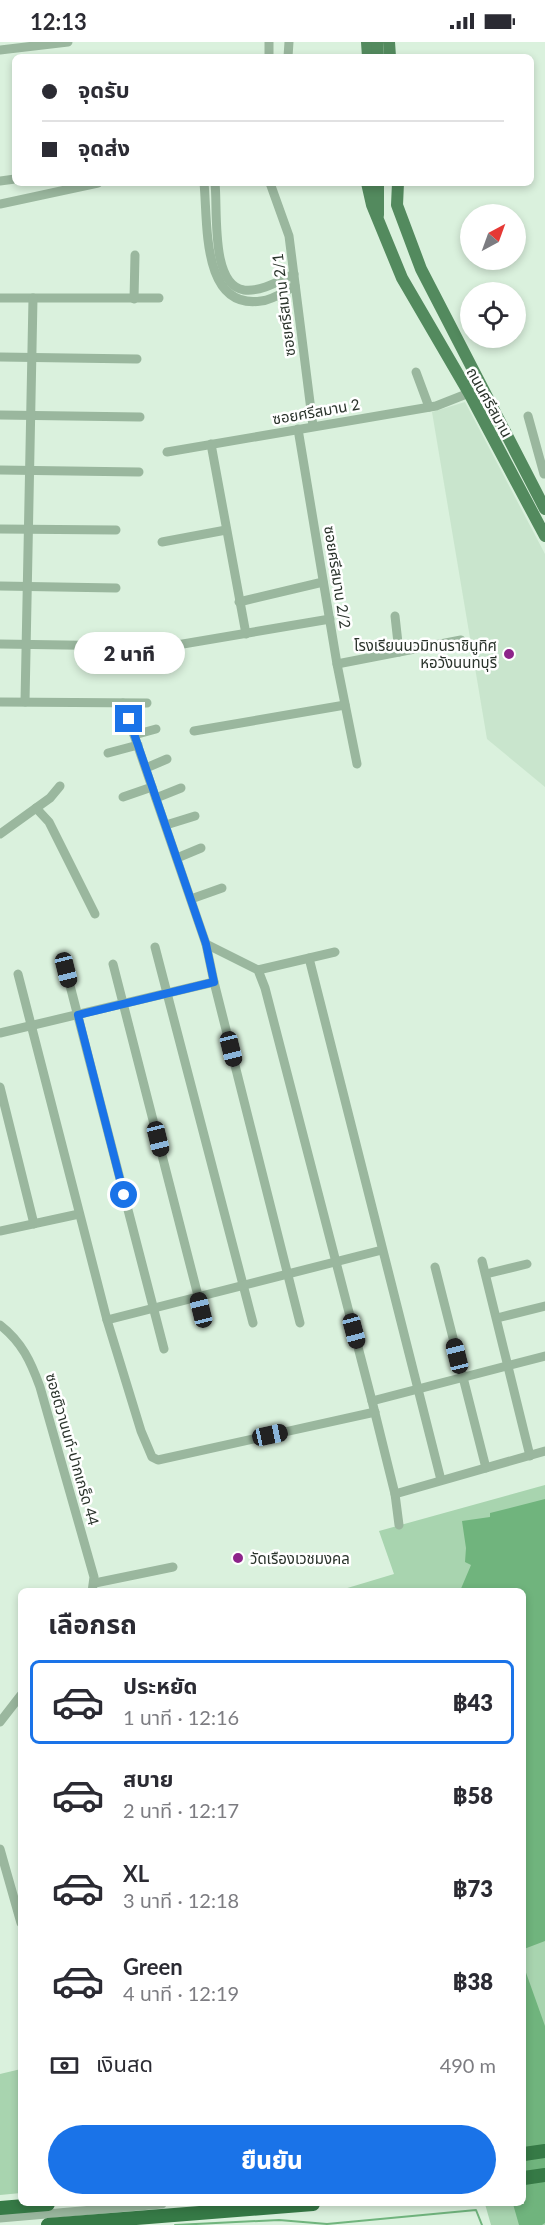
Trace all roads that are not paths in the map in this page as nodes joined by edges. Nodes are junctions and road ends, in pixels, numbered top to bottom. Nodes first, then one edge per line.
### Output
1 (68, 42) edge
2 (0, 50) edge
3 (84, 186) edge
4 (204, 186) edge
5 (215, 186) edge
6 (271, 186) edge
7 (368, 186) edge
8 (378, 186) edge
9 (390, 186) edge
10 (398, 186) edge
11 (0, 204) edge
12 (397, 205) junction
13 (378, 216) junction
14 (215, 250) junction
15 (135, 255) dead end
16 (294, 274) junction
17 (295, 286) junction
18 (0, 298) edge
19 (33, 298) junction
20 (159, 298) dead end
21 (134, 299) junction
22 (0, 357) edge
23 (32, 358) junction
24 (137, 359) dead end
25 (416, 372) dead end
26 (469, 393) junction
27 (429, 407) junction
28 (0, 415) edge
29 (30, 415) junction
30 (528, 416) dead end
31 (140, 417) dead end
32 (313, 426) junction
33 (298, 429) junction
34 (211, 444) junction
35 (167, 453) dead end
36 (0, 470) edge
37 (29, 471) junction
38 (140, 472) dead end
39 (544, 474) edge
40 (528, 477) junction
41 (535, 489) junction
42 (545, 502) edge
43 (545, 509) edge
44 (0, 529) edge
45 (28, 529) junction
46 (116, 530) dead end
47 (226, 530) junction
48 (545, 536) edge
49 (162, 542) dead end
50 (323, 582) junction
51 (0, 586) edge
52 (27, 587) junction
53 (116, 588) dead end
54 (240, 602) junction
55 (395, 615) dead end
56 (330, 619) junction
57 (246, 634) junction
58 (461, 640) dead end
59 (0, 644) edge
60 (26, 645) junction
61 (177, 645) dead end
62 (130, 646) dead end
63 (399, 652) junction
64 (337, 664) junction
65 (0, 702) edge
66 (25, 702) junction
67 (123, 703) junction
68 (147, 703) dead end
69 (345, 705) junction
70 (156, 729) dead end
71 (194, 731) dead end
72 (134, 735) junction
73 (138, 745) junction
74 (108, 753) dead end
75 (167, 759) dead end
76 (357, 764) dead end
77 (146, 768) junction
78 (60, 786) dead end
79 (152, 787) junction
80 (181, 789) dead end
81 (123, 797) dead end
82 (156, 798) junction
83 (36, 808) junction
84 (195, 816) dead end
85 (166, 825) junction
86 (0, 834) edge
87 (201, 848) dead end
88 (177, 858) junction
89 (222, 888) dead end
90 (191, 899) junction
91 (95, 914) dead end
92 (206, 944) junction
93 (155, 947) dead end
94 (335, 952) dead end
95 (309, 958) junction
96 (113, 964) dead end
97 (66, 970) dead end
98 (258, 970) junction
99 (18, 974) dead end
100 (214, 982) junction
101 (167, 993) junction
102 (123, 1004) junction
103 (78, 1015) junction
104 (31, 1026) junction
105 (0, 1033) edge
106 (0, 1086) edge
107 (80, 1214) junction
108 (34, 1224) junction
109 (0, 1231) edge
110 (382, 1251) junction
111 (482, 1261) dead end
112 (336, 1262) junction
113 (527, 1264) dead end
114 (435, 1267) dead end
115 (288, 1274) junction
116 (486, 1274) junction
117 (243, 1285) junction
118 (198, 1296) junction
119 (545, 1306) edge
120 (153, 1308) junction
121 (497, 1318) junction
122 (107, 1320) junction
123 (205, 1323) dead end
124 (253, 1323) dead end
125 (300, 1323) dead end
126 (0, 1325) edge
127 (164, 1349) dead end
128 (545, 1356) edge
129 (509, 1365) junction
130 (463, 1378) junction
131 (418, 1390) junction
132 (372, 1401) junction
133 (375, 1412) junction
134 (545, 1451) edge
135 (530, 1455) junction
136 (486, 1468) junction
137 (441, 1480) junction
138 (394, 1494) junction
139 (399, 1525) dead end
140 (173, 1567) dead end
141 (93, 1587) edge
142 (18, 1699) edge
143 (0, 1722) edge
144 (0, 1849) edge
145 (18, 1912) edge
146 (545, 2151) edge
147 (526, 2154) edge
148 (545, 2175) edge
149 (526, 2178) edge
150 (24, 2206) edge
151 (137, 2206) edge
152 (288, 2206) edge
153 (0, 2208) edge
154 (0, 2217) edge
155 (48, 2225) edge

1 - 2 street
3 - 11 street
4 - 14 street
5 - 14 street
6 - 16 street, ซอยศรีสมาน 2/1
7 - 13 main road, ถนนศรีสมาน
8 - 13 main road
9 - 12 main road
10 - 12 main road, ถนนศรีสมาน
12 - 40 main road, ถนนศรีสมาน
13 - 26 main road, ถนนศรีสมาน
14 - 16 street
14 - 17 street
15 - 21 street
16 - 17 street, ซอยศรีสมาน 2/1
17 - 32 street, ซอยศรีสมาน 2/1
18 - 19 street
19 - 21 street
19 - 23 street
20 - 21 street
22 - 23 street
23 - 24 street
23 - 29 street
25 - 27 street
26 - 27 street, ซอยศรีสมาน 2
26 - 48 main road, ถนนศรีสมาน
27 - 32 street, ซอยศรีสมาน 2
28 - 29 street
29 - 31 street
29 - 37 street
30 - 39 street
32 - 33 street, ซอยศรีสมาน 2
33 - 34 street, ซอยศรีสมาน 2
33 - 50 street, ซอยศรีสมาน 2/2
34 - 35 street, ซอยศรีสมาน 2
34 - 47 street
36 - 37 street
37 - 38 street
37 - 45 street
39 - 40 street
40 - 41 main road, ถนนศรีสมาน
41 - 42 main road
41 - 43 main road, ถนนศรีสมาน
44 - 45 street
45 - 46 street
45 - 52 street
47 - 49 street
47 - 54 street
50 - 54 street
50 - 56 street, ซอยศรีสมาน 2/2
51 - 52 street
52 - 53 street
52 - 60 street
54 - 57 street
55 - 63 street
56 - 57 street
56 - 64 street, ซอยศรีสมาน 2/2
57 - 61 street
58 - 63 street
59 - 60 street
60 - 62 street
60 - 66 street
63 - 64 street
64 - 69 street, ซอยศรีสมาน 2/2
65 - 66 street
66 - 67 street
67 - 68 street
67 - 72 street
69 - 71 street
69 - 76 street, ซอยศรีสมาน 2/2
70 - 72 street
72 - 73 street
73 - 74 street
73 - 77 street
75 - 77 street
77 - 79 street
78 - 83 street
79 - 81 street
79 - 82 street
80 - 82 street
82 - 85 street
83 - 86 street
83 - 91 street
84 - 85 street
85 - 88 street
87 - 88 street
88 - 90 street
89 - 90 street
90 - 92 street
92 - 98 street
92 - 100 street
93 - 101 street
94 - 95 street
95 - 98 street
95 - 110 street
96 - 102 street
97 - 103 street
98 - 112 street
99 - 104 street
100 - 101 street
100 - 115 street
101 - 102 street
101 - 117 street
102 - 103 street
102 - 118 street
103 - 104 street
103 - 120 street
104 - 105 street
104 - 107 street
106 - 108 street
107 - 108 street
107 - 122 street
108 - 109 street
110 - 112 street
110 - 131 street
111 - 116 street
112 - 115 street
112 - 132 street
113 - 116 street
114 - 130 street
115 - 117 street
115 - 125 street
116 - 121 street
117 - 118 street
117 - 124 street
118 - 120 street
118 - 123 street
119 - 121 street
120 - 122 street
120 - 127 street
121 - 129 street
122 - 133 street
126 - 141 street, ซอยติวานนท์-ปากเกร็ด 44
128 - 129 street
129 - 130 street
129 - 135 street
130 - 131 street
130 - 136 street
131 - 132 street
131 - 137 street
132 - 133 street
133 - 138 street
134 - 135 street
135 - 136 street
136 - 137 street
137 - 138 street
138 - 139 street
140 - 141 street
142 - 143 street
144 - 145 street
146 - 147 highway
148 - 149 highway
150 - 153 highway
151 - 154 street
152 - 155 highway

